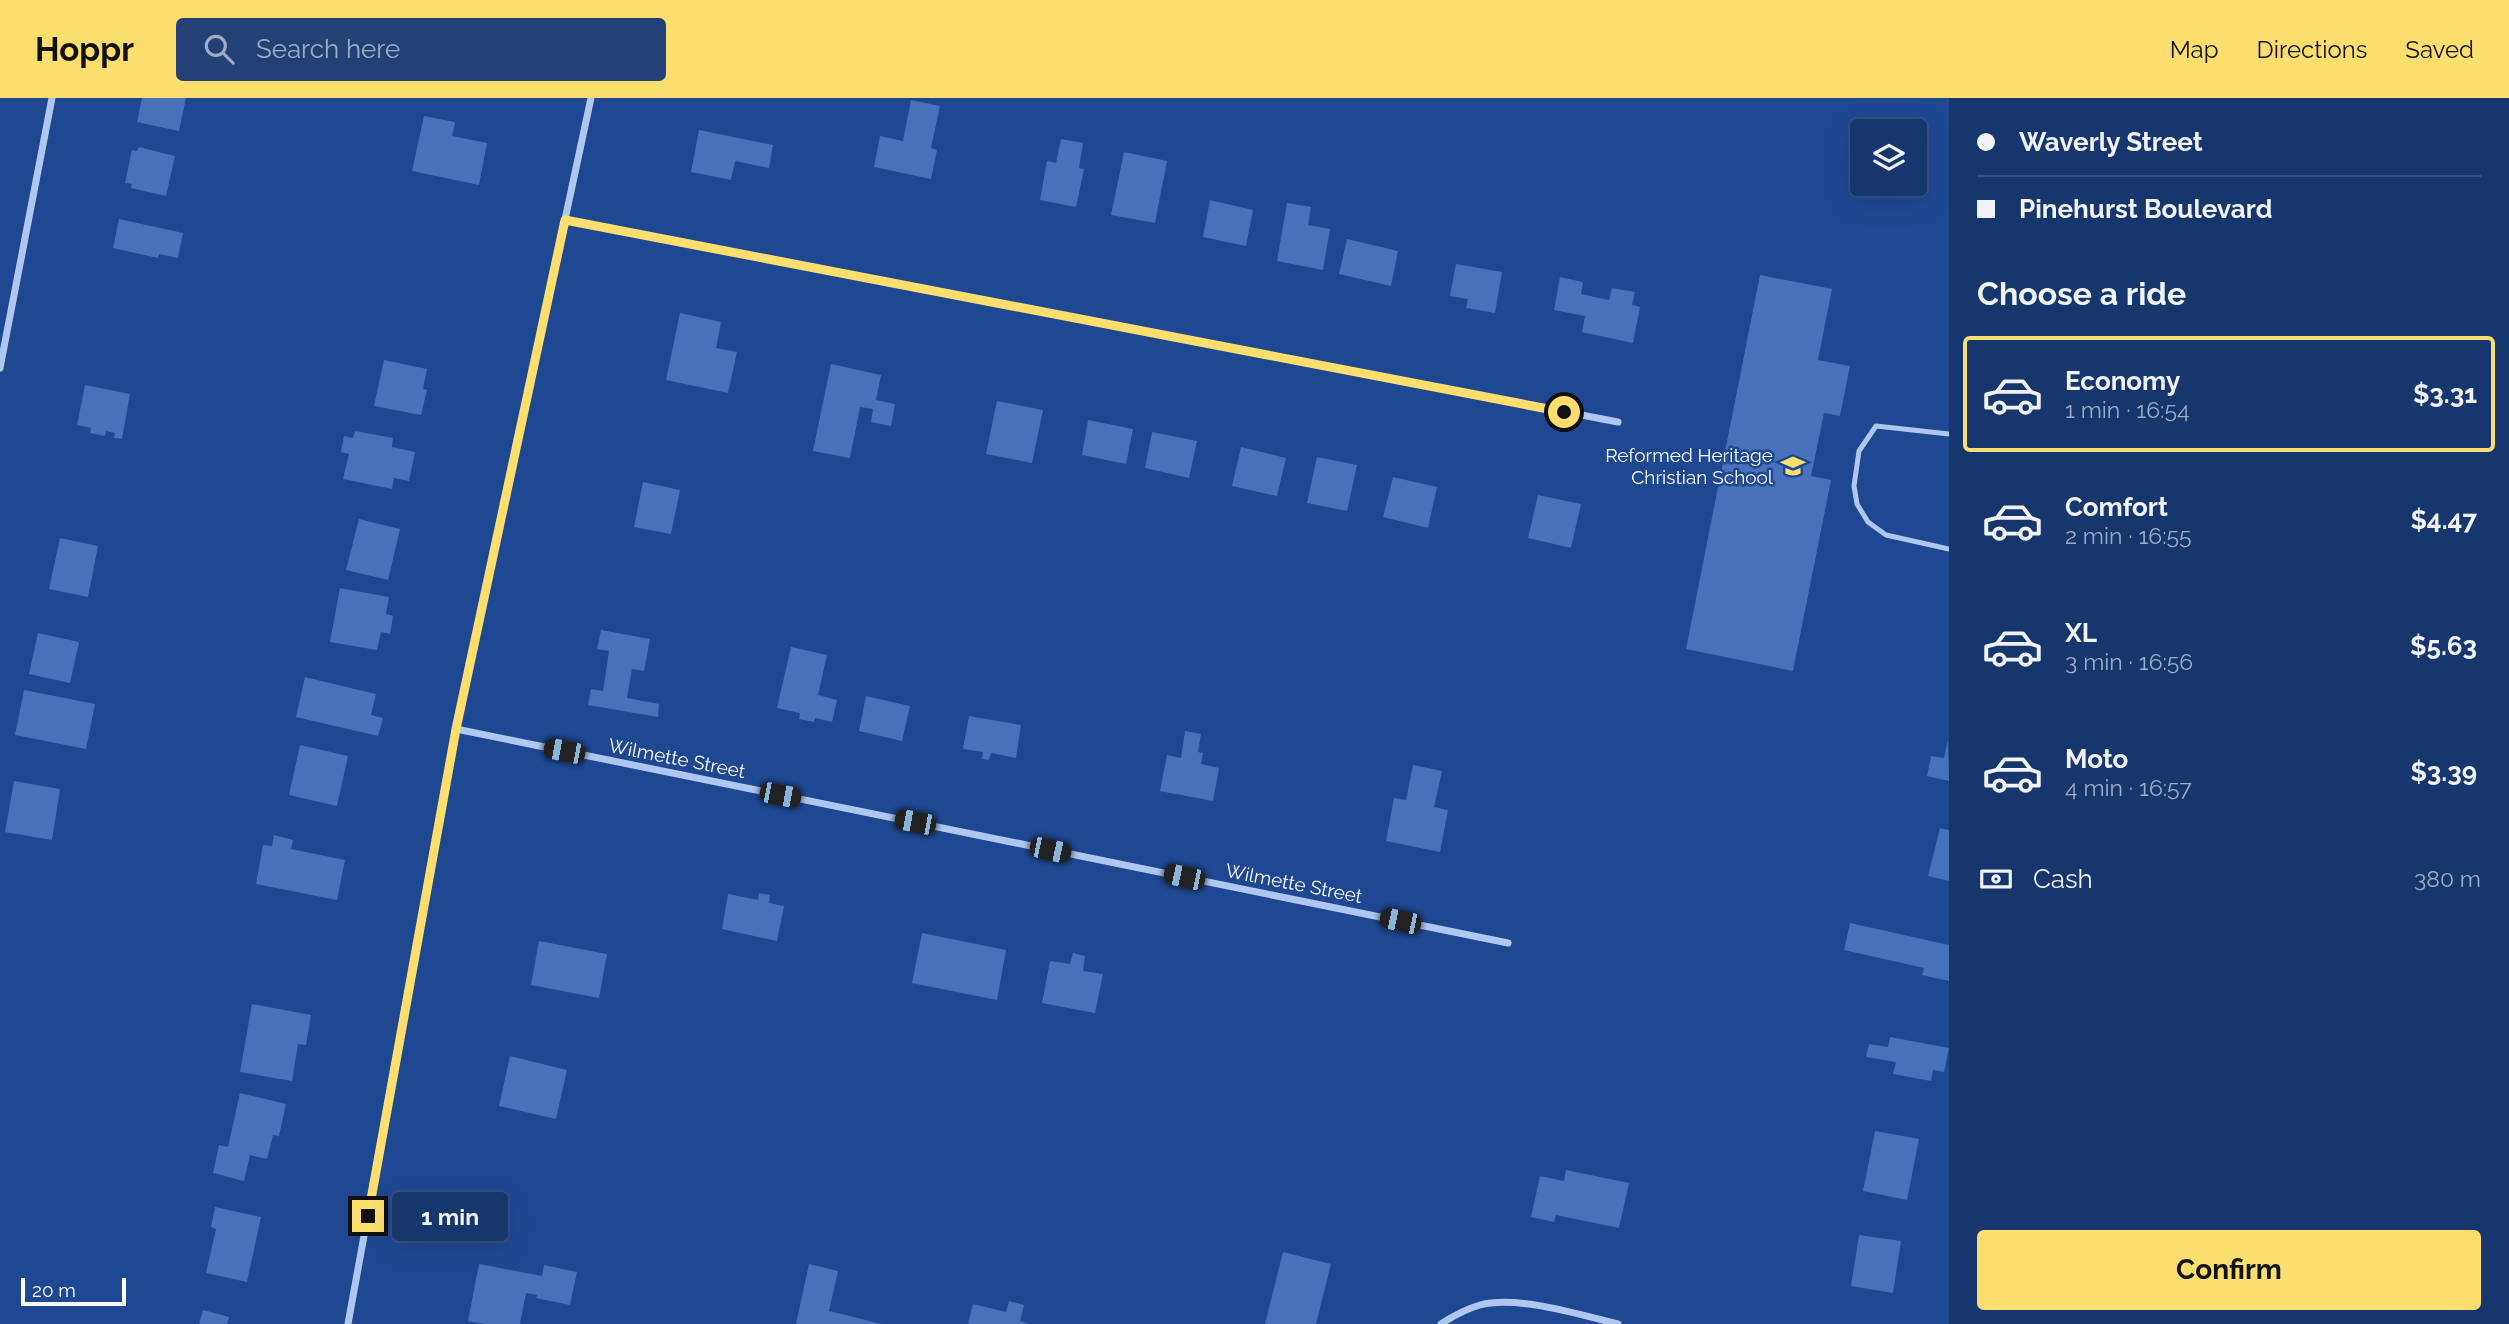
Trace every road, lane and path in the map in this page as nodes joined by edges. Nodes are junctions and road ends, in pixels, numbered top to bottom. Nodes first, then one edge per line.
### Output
1 (52, 98) edge
2 (592, 98) edge
3 (565, 220) junction
4 (0, 368) edge
5 (1618, 422) dead end
6 (1949, 434) edge
7 (1949, 548) edge
8 (456, 729) junction
9 (1508, 943) dead end
10 (348, 1324) edge
11 (1441, 1324) edge
12 (1618, 1324) edge

1 - 4 street
2 - 3 street
3 - 5 street
3 - 8 street
6 - 7 lane
8 - 9 street, Wilmette Street
8 - 10 street
11 - 12 street

